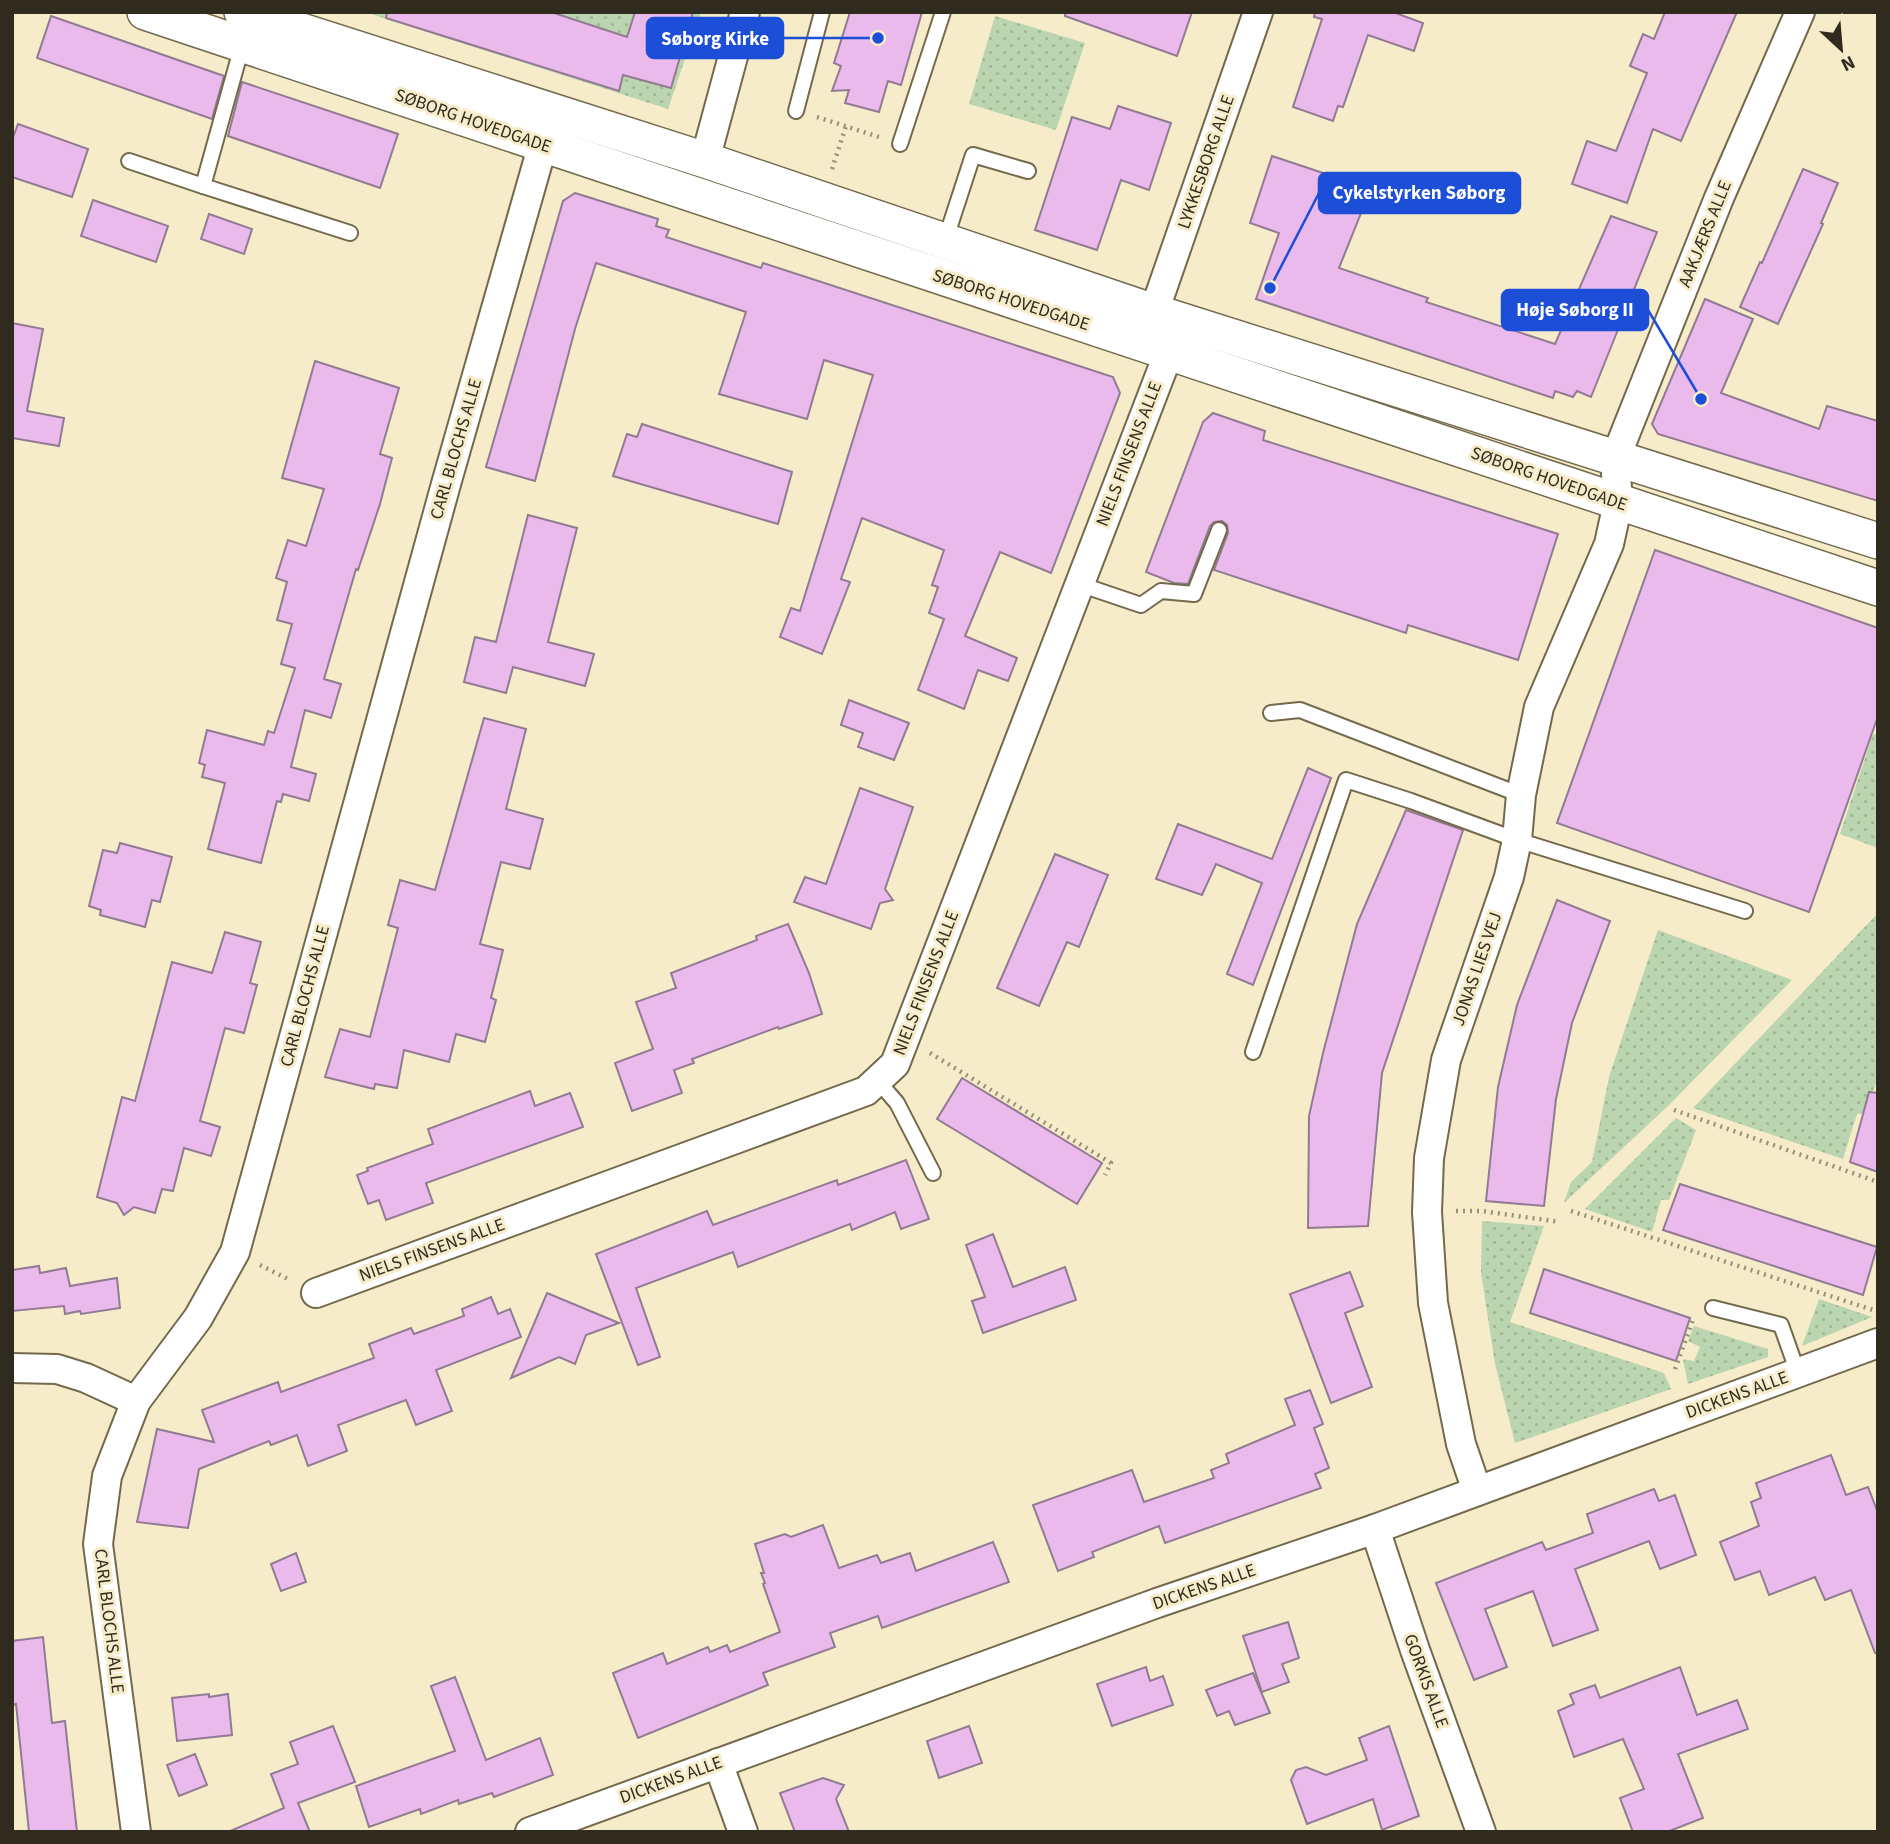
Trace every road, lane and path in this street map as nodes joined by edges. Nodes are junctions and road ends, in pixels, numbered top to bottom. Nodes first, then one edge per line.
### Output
1 (145, 12) edge
2 (744, 12) edge
3 (822, 12) edge
4 (943, 12) edge
5 (1258, 12) edge
6 (1800, 12) edge
7 (241, 25) edge
8 (796, 111) joint
9 (846, 126) junction
10 (543, 144) junction
11 (900, 144) joint
12 (705, 160) junction
13 (129, 162) dead end
14 (1028, 171) dead end
15 (203, 186) junction
16 (822, 200) junction
17 (350, 233) dead end
18 (945, 241) junction
19 (1154, 312) junction
20 (1169, 352) junction
21 (1615, 459) junction
22 (1618, 503) junction
23 (1219, 530) dead end
24 (1878, 541) edge
25 (1079, 584) junction
26 (1878, 588) edge
27 (1271, 713) dead end
28 (1521, 795) junction
29 (1517, 840) junction
30 (1745, 911) dead end
31 (904, 1041) junction
32 (1253, 1052) dead end
33 (877, 1080) junction
34 (1674, 1110) dead end
35 (933, 1173) dead end
36 (1105, 1175) dead end
37 (1878, 1182) edge
38 (1571, 1210) dead end
39 (1427, 1212) junction
40 (1560, 1222) dead end
41 (234, 1252) junction
42 (316, 1293) joint
43 (1713, 1308) joint
44 (1878, 1312) edge
45 (1878, 1343) edge
46 (12, 1368) edge
47 (1675, 1369) dead end
48 (1798, 1373) junction
49 (136, 1401) junction
50 (1477, 1491) junction
51 (1375, 1529) junction
52 (718, 1763) junction
53 (136, 1832) edge
54 (530, 1832) edge
55 (743, 1832) edge
56 (1411, 1832) edge
57 (1418, 1832) edge
58 (1481, 1832) edge

1 - 7 street, SØBORG HOVEDGADE
2 - 12 street
3 - 8 lane
4 - 11 lane
5 - 19 street, LYKKESBORG ALLE
6 - 21 street, AAKJÆRS ALLE
7 - 10 street, SØBORG HOVEDGADE
7 - 12 street, SØBORG HOVEDGADE
7 - 15 lane
8 - 9 path
9 - 11 path
9 - 16 path
10 - 20 street, SØBORG HOVEDGADE
10 - 41 street, CARL BLOCHS ALLE
12 - 16 street, SØBORG HOVEDGADE
13 - 15 lane
14 - 18 lane
15 - 17 lane
16 - 18 street, SØBORG HOVEDGADE
18 - 19 street, SØBORG HOVEDGADE
19 - 20 street
19 - 21 street, SØBORG HOVEDGADE
20 - 22 street, SØBORG HOVEDGADE
20 - 25 street, NIELS FINSENS ALLE
21 - 22 street, JONAS LIES VEJ
21 - 24 street, SØBORG HOVEDGADE
22 - 26 street, SØBORG HOVEDGADE
22 - 28 street, JONAS LIES VEJ
23 - 25 lane
25 - 31 street, NIELS FINSENS ALLE
27 - 28 lane
28 - 29 street, JONAS LIES VEJ
29 - 30 lane
29 - 32 lane
29 - 39 street, JONAS LIES VEJ
31 - 33 street, NIELS FINSENS ALLE
31 - 36 path
33 - 35 lane
33 - 42 street, NIELS FINSENS ALLE
34 - 37 path
38 - 44 path
39 - 40 path
39 - 50 street, JONAS LIES VEJ
41 - 42 path
41 - 49 street, CARL BLOCHS ALLE
43 - 47 path
43 - 48 lane
45 - 48 street, DICKENS ALLE
46 - 49 street
48 - 50 street, DICKENS ALLE
49 - 53 street, CARL BLOCHS ALLE
50 - 51 street, DICKENS ALLE
51 - 52 street, DICKENS ALLE
51 - 58 street, GORKIS ALLE
52 - 54 street, DICKENS ALLE
52 - 55 street
56 - 57 path

